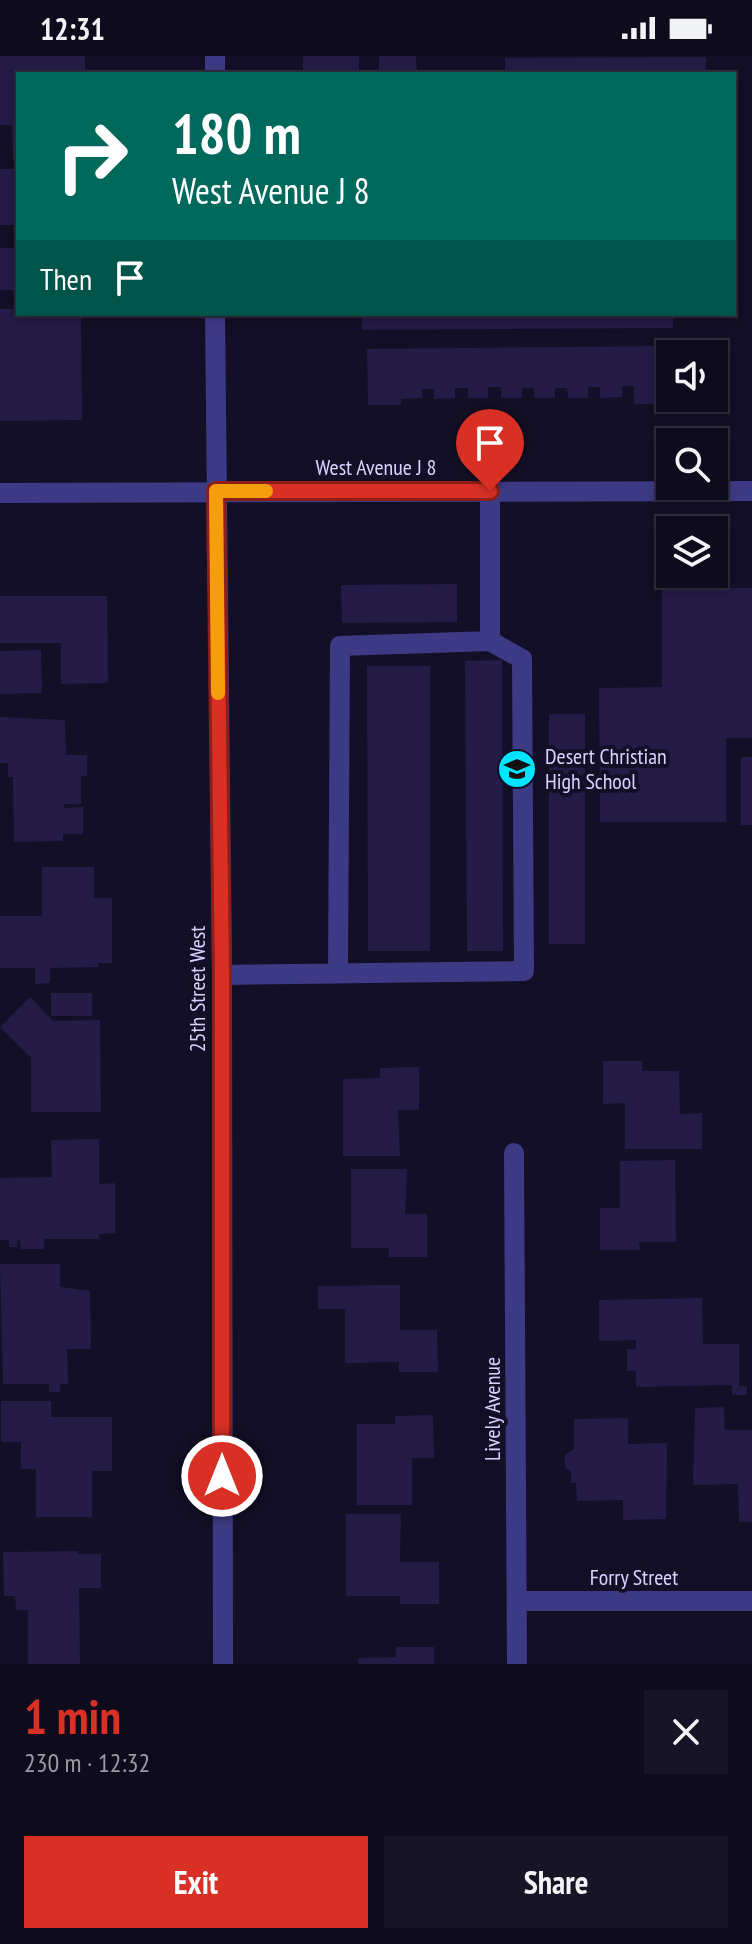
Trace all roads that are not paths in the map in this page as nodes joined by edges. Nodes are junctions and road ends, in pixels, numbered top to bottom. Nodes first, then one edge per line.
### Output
1 (215, 316) edge
2 (216, 491) junction
3 (490, 491) junction
4 (752, 491) edge
5 (0, 493) edge
6 (490, 641) junction
7 (338, 972) junction
8 (222, 975) junction
9 (514, 1153) dead end
10 (517, 1601) junction
11 (752, 1601) edge
12 (223, 1664) edge
13 (517, 1664) edge

1 - 2 street, 25th Street West
2 - 3 street, West Avenue J 8
2 - 5 street, West Avenue J 8
2 - 8 street, 25th Street West
3 - 4 street, West Avenue J 8
3 - 6 street
6 - 7 street
6 - 7 street
7 - 8 street
8 - 12 street, 25th Street West
9 - 10 street, Lively Avenue
10 - 11 street, Forry Street
10 - 13 street, Lively Avenue

